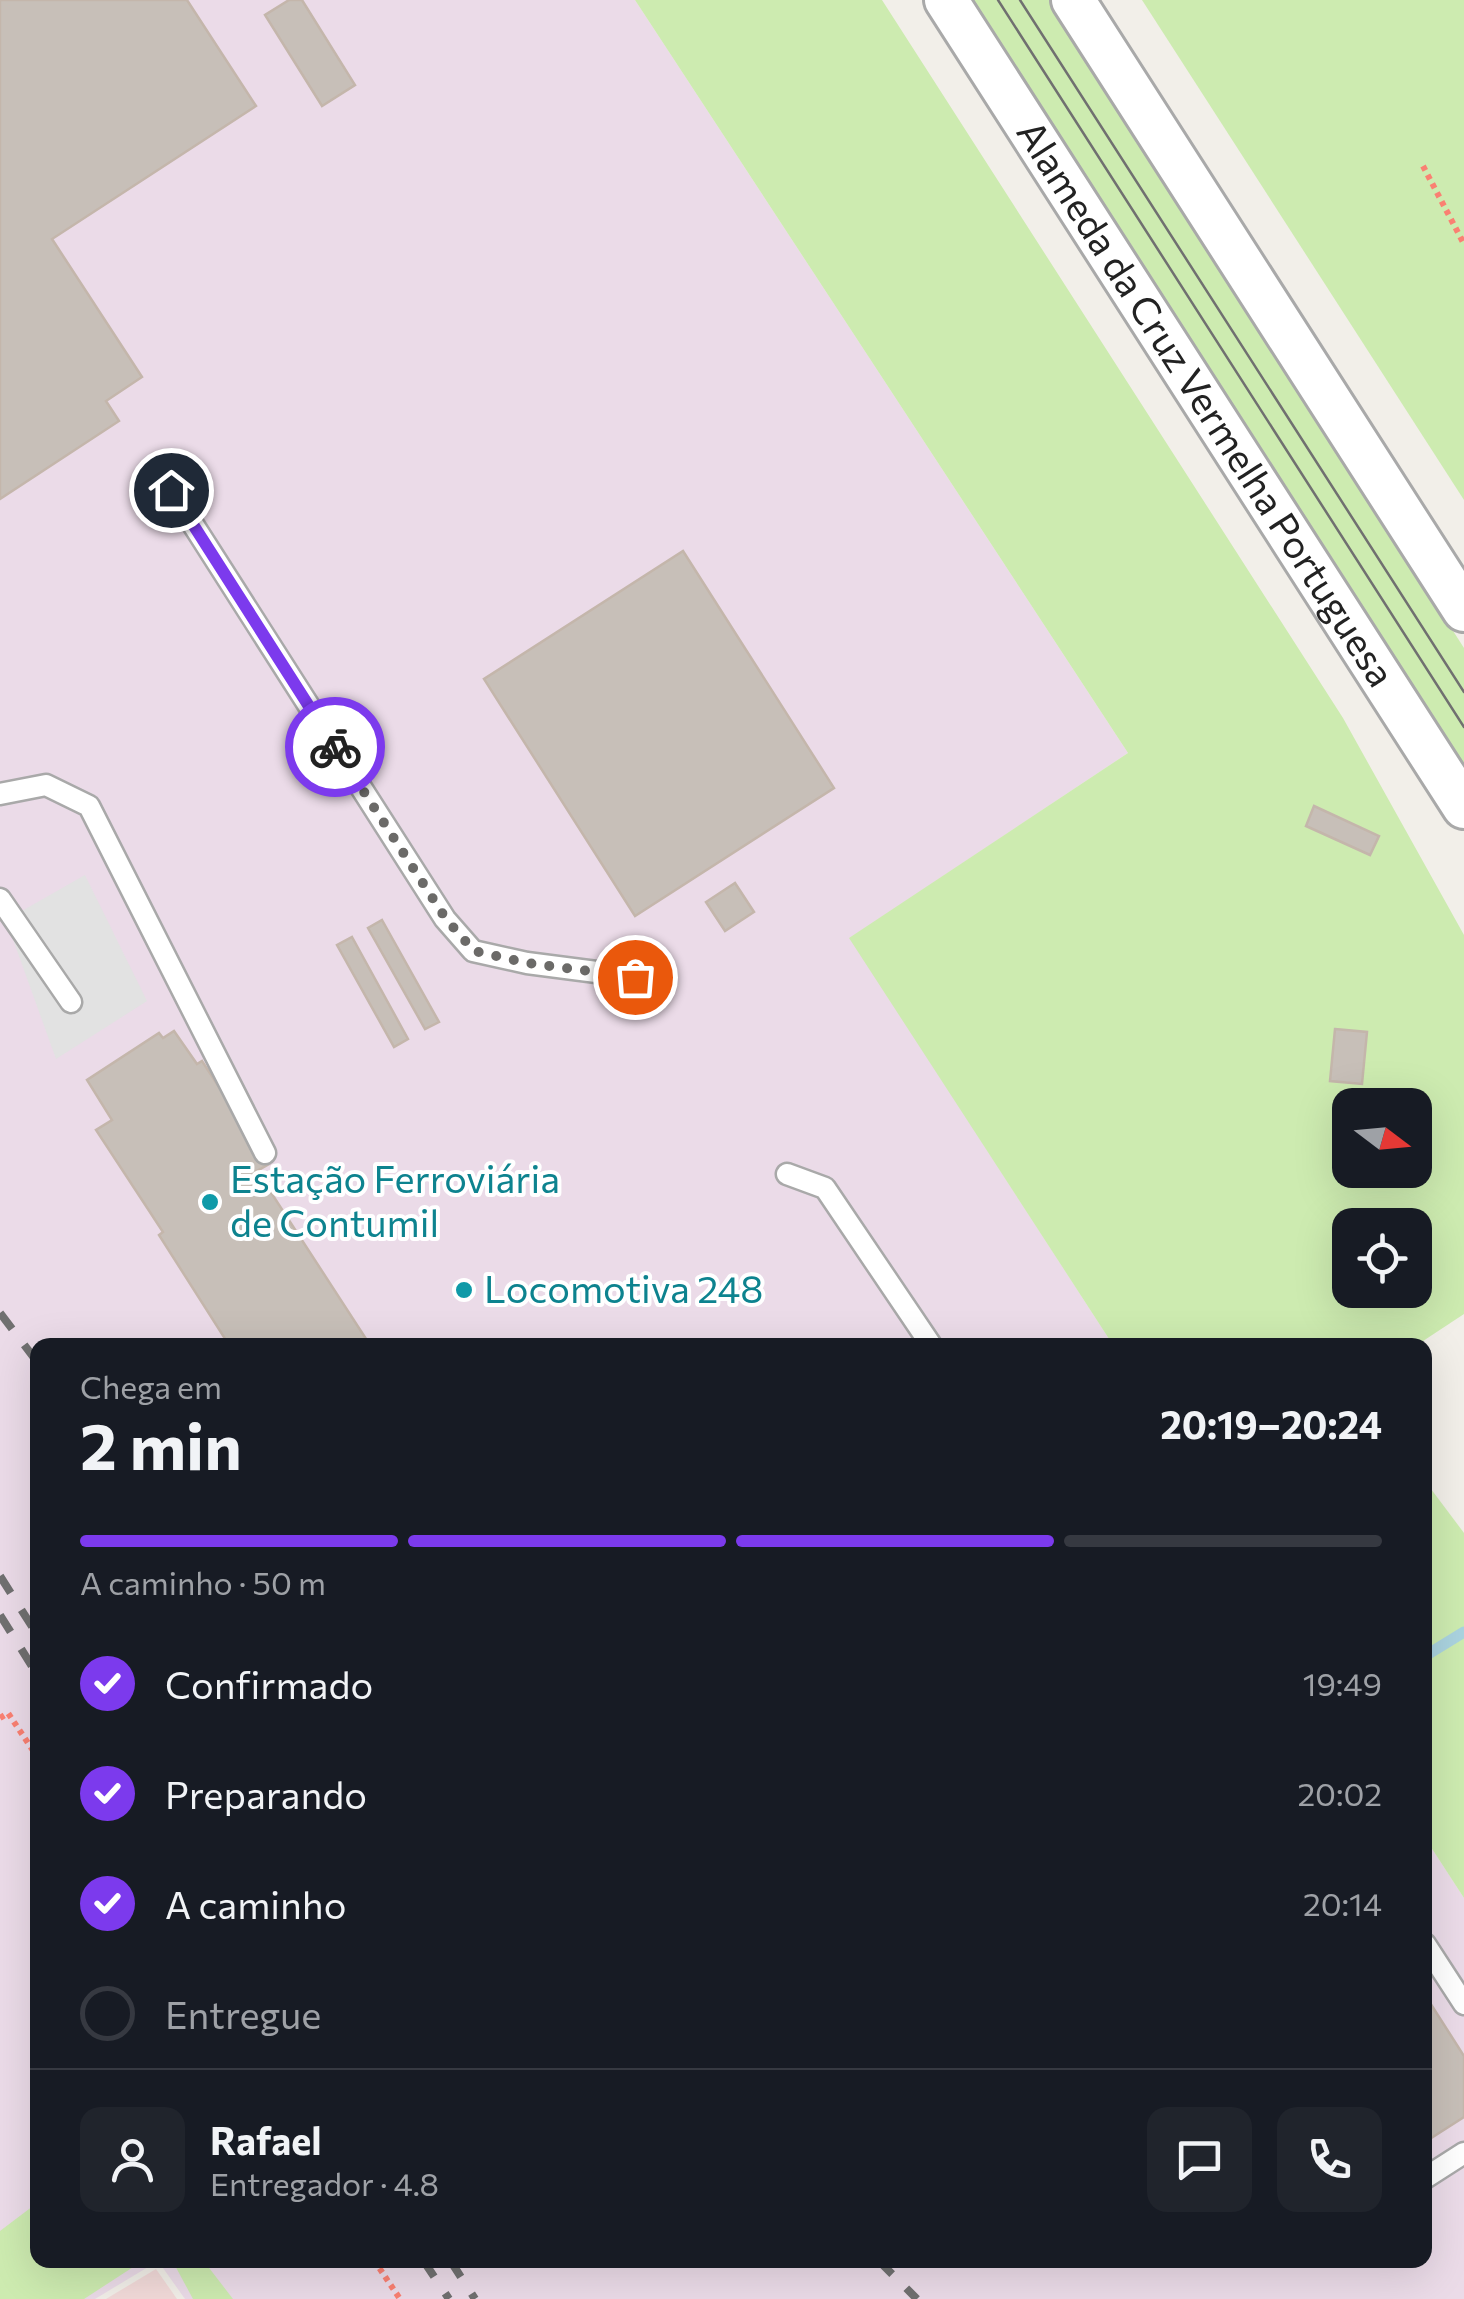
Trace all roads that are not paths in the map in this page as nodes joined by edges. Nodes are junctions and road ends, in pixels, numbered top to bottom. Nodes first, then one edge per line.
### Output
1 (946, 0) edge
2 (1073, 0) edge
3 (171, 490) dead end
4 (1464, 610) edge
5 (0, 794) edge
6 (1464, 806) edge
7 (0, 899) edge
8 (635, 977) dead end
9 (71, 1002) dead end
10 (264, 1153) dead end
11 (787, 1174) dead end
12 (926, 1338) edge
13 (1432, 1955) edge
14 (1464, 2004) edge
15 (1464, 2153) edge
16 (1432, 2174) edge

1 - 6 street, Alameda da Cruz Vermelha Portuguesa
2 - 4 street
3 - 8 lane
5 - 10 lane
7 - 9 lane
11 - 12 lane
13 - 14 lane
15 - 16 lane

